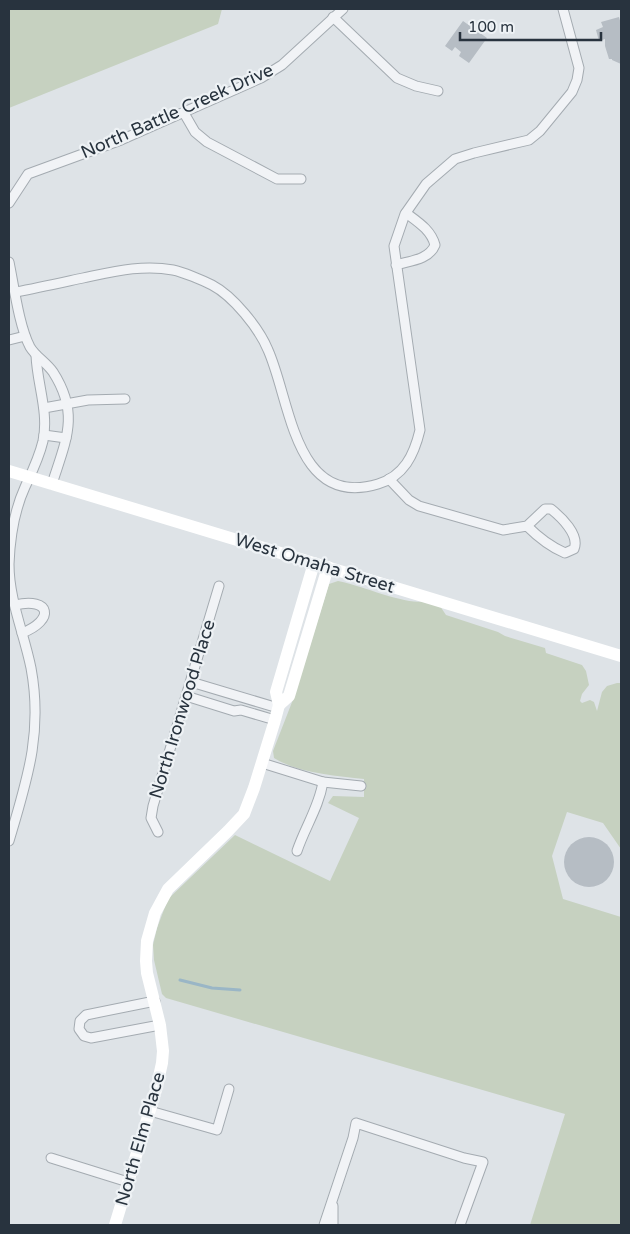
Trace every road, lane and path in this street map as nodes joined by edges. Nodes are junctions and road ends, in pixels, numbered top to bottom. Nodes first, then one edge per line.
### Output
1 (343, 9) edge
2 (563, 9) edge
3 (333, 18) junction
4 (438, 91) dead end
5 (184, 113) junction
6 (301, 179) dead end
7 (9, 203) edge
8 (406, 213) junction
9 (9, 262) edge
10 (396, 266) junction
11 (16, 292) junction
12 (25, 336) junction
13 (9, 340) edge
14 (36, 356) junction
15 (125, 399) dead end
16 (68, 404) junction
17 (44, 408) junction
18 (44, 435) junction
19 (66, 438) junction
20 (9, 471) edge
21 (30, 477) junction
22 (388, 480) junction
23 (52, 484) junction
24 (527, 526) junction
25 (314, 563) junction
26 (328, 567) junction
27 (219, 586) dead end
28 (15, 605) junction
29 (22, 633) junction
30 (621, 656) edge
31 (191, 682) junction
32 (186, 696) junction
33 (277, 711) junction
34 (262, 763) junction
35 (323, 782) junction
36 (361, 786) dead end
37 (158, 832) dead end
38 (9, 841) edge
39 (297, 851) dead end
40 (155, 1001) junction
41 (160, 1025) junction
42 (229, 1088) dead end
43 (150, 1111) junction
44 (51, 1158) dead end
45 (128, 1182) junction
46 (333, 1196) junction
47 (115, 1225) edge
48 (324, 1225) edge
49 (334, 1225) edge
50 (460, 1225) edge

1 - 3 street, North Battle Creek Drive
2 - 8 street
3 - 4 street
3 - 5 street, North Battle Creek Drive
5 - 6 street
5 - 7 street, North Battle Creek Drive
8 - 10 street
8 - 10 street
9 - 11 street
10 - 22 street
11 - 12 street
11 - 22 street
12 - 13 street
12 - 14 street
14 - 16 street
14 - 17 street
15 - 16 street
16 - 17 street
16 - 19 street
17 - 18 street
18 - 19 street
18 - 21 street
19 - 23 street
20 - 21 street, West Omaha Street
21 - 23 street, West Omaha Street
21 - 28 street
22 - 24 street
23 - 25 street, West Omaha Street
24 - 24 street
25 - 26 street, West Omaha Street
25 - 33 street, North Elm Place
26 - 30 street, West Omaha Street
26 - 33 street, North Elm Place
27 - 31 street, North Ironwood Place
28 - 29 street
28 - 29 street
29 - 38 street
31 - 32 street, North Ironwood Place
31 - 33 street
32 - 33 street
32 - 37 street, North Ironwood Place
33 - 34 street, North Elm Place
34 - 35 street
34 - 40 street, North Elm Place
35 - 36 street
35 - 39 street
40 - 41 street, North Elm Place
40 - 41 street
41 - 43 street, North Elm Place
42 - 43 street
43 - 45 street, North Elm Place
44 - 45 street
45 - 47 street, North Elm Place
46 - 48 street
46 - 49 street
46 - 50 street

